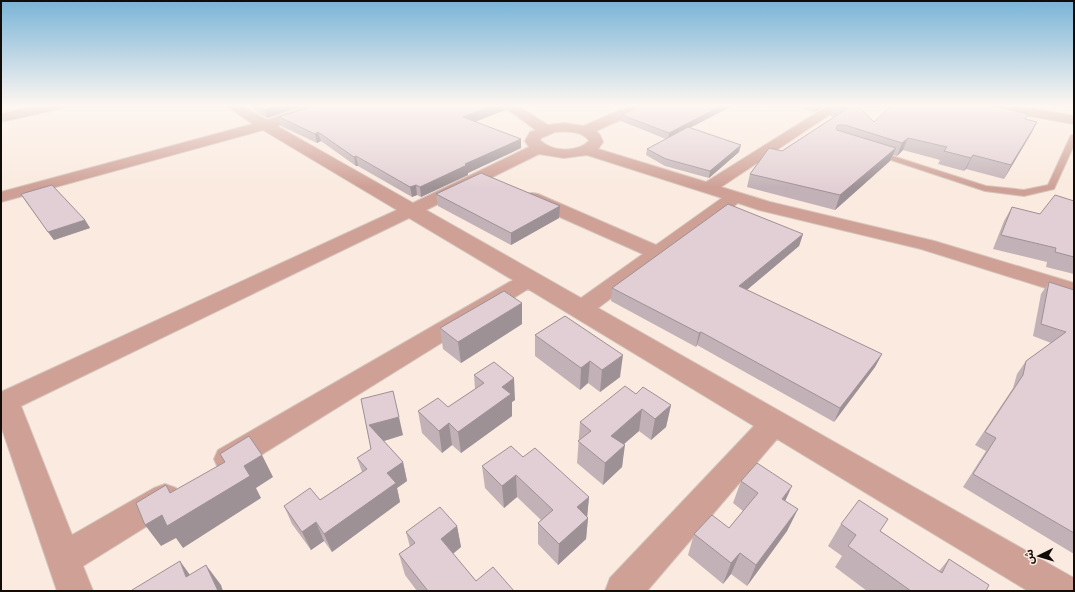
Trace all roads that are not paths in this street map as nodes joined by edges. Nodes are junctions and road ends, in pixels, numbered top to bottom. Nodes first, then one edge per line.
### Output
1 (237, 133) edge
2 (278, 133) edge
3 (535, 133) edge
4 (557, 133) edge
5 (587, 133) edge
6 (795, 133) edge
7 (1074, 137) edge
8 (542, 139) junction
9 (586, 150) junction
10 (867, 151) edge
11 (482, 176) junction
12 (710, 187) junction
13 (736, 196) junction
14 (1, 197) edge
15 (412, 210) junction
16 (657, 253) junction
17 (530, 279) junction
18 (1074, 290) edge
19 (581, 309) junction
20 (4, 402) edge
21 (774, 422) junction
22 (63, 559) junction
23 (75, 591) edge
24 (623, 591) edge
25 (1062, 591) edge

1 - 14 street
2 - 15 street
3 - 8 street
4 - 8 street
5 - 9 street
6 - 12 street
7 - 10 lane
8 - 9 street
8 - 11 street
9 - 12 street
11 - 15 street
11 - 16 street
12 - 13 street
13 - 16 street
13 - 18 street
15 - 17 street
15 - 20 street
16 - 19 street
17 - 19 street
17 - 22 street
19 - 21 street
20 - 22 street
21 - 24 street
21 - 25 street
22 - 23 street

